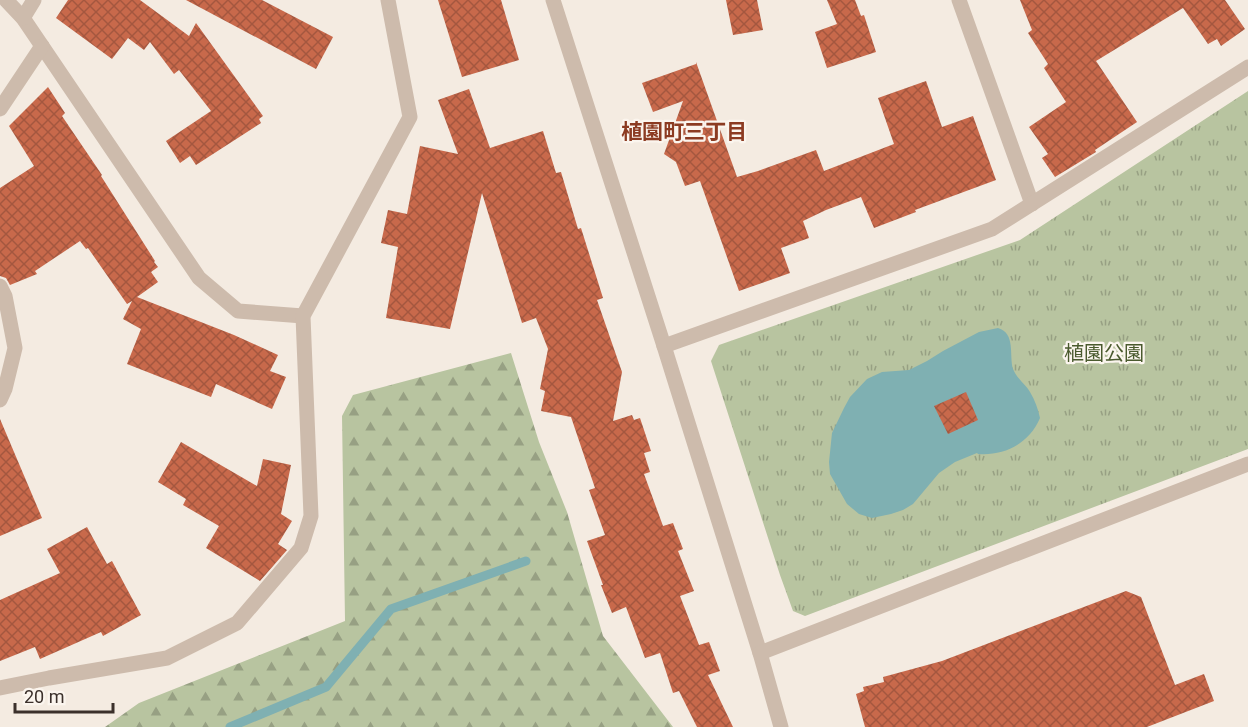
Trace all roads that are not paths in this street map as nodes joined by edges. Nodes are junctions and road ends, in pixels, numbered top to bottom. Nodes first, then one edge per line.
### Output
1 (6, 0) edge
2 (34, 0) edge
3 (388, 0) edge
4 (553, 0) edge
5 (959, 0) edge
6 (23, 18) junction
7 (42, 46) junction
8 (1248, 67) edge
9 (0, 109) edge
10 (1032, 204) junction
11 (0, 286) edge
12 (303, 316) junction
13 (664, 346) junction
14 (0, 400) edge
15 (1248, 464) edge
16 (760, 653) junction
17 (0, 688) edge
18 (781, 727) edge

1 - 6 street
2 - 6 street
3 - 12 street
4 - 13 street
5 - 10 street
6 - 7 street
7 - 9 street
7 - 12 street
8 - 10 street
10 - 13 street
11 - 14 street
12 - 17 street
13 - 16 street
15 - 16 street
16 - 18 street

